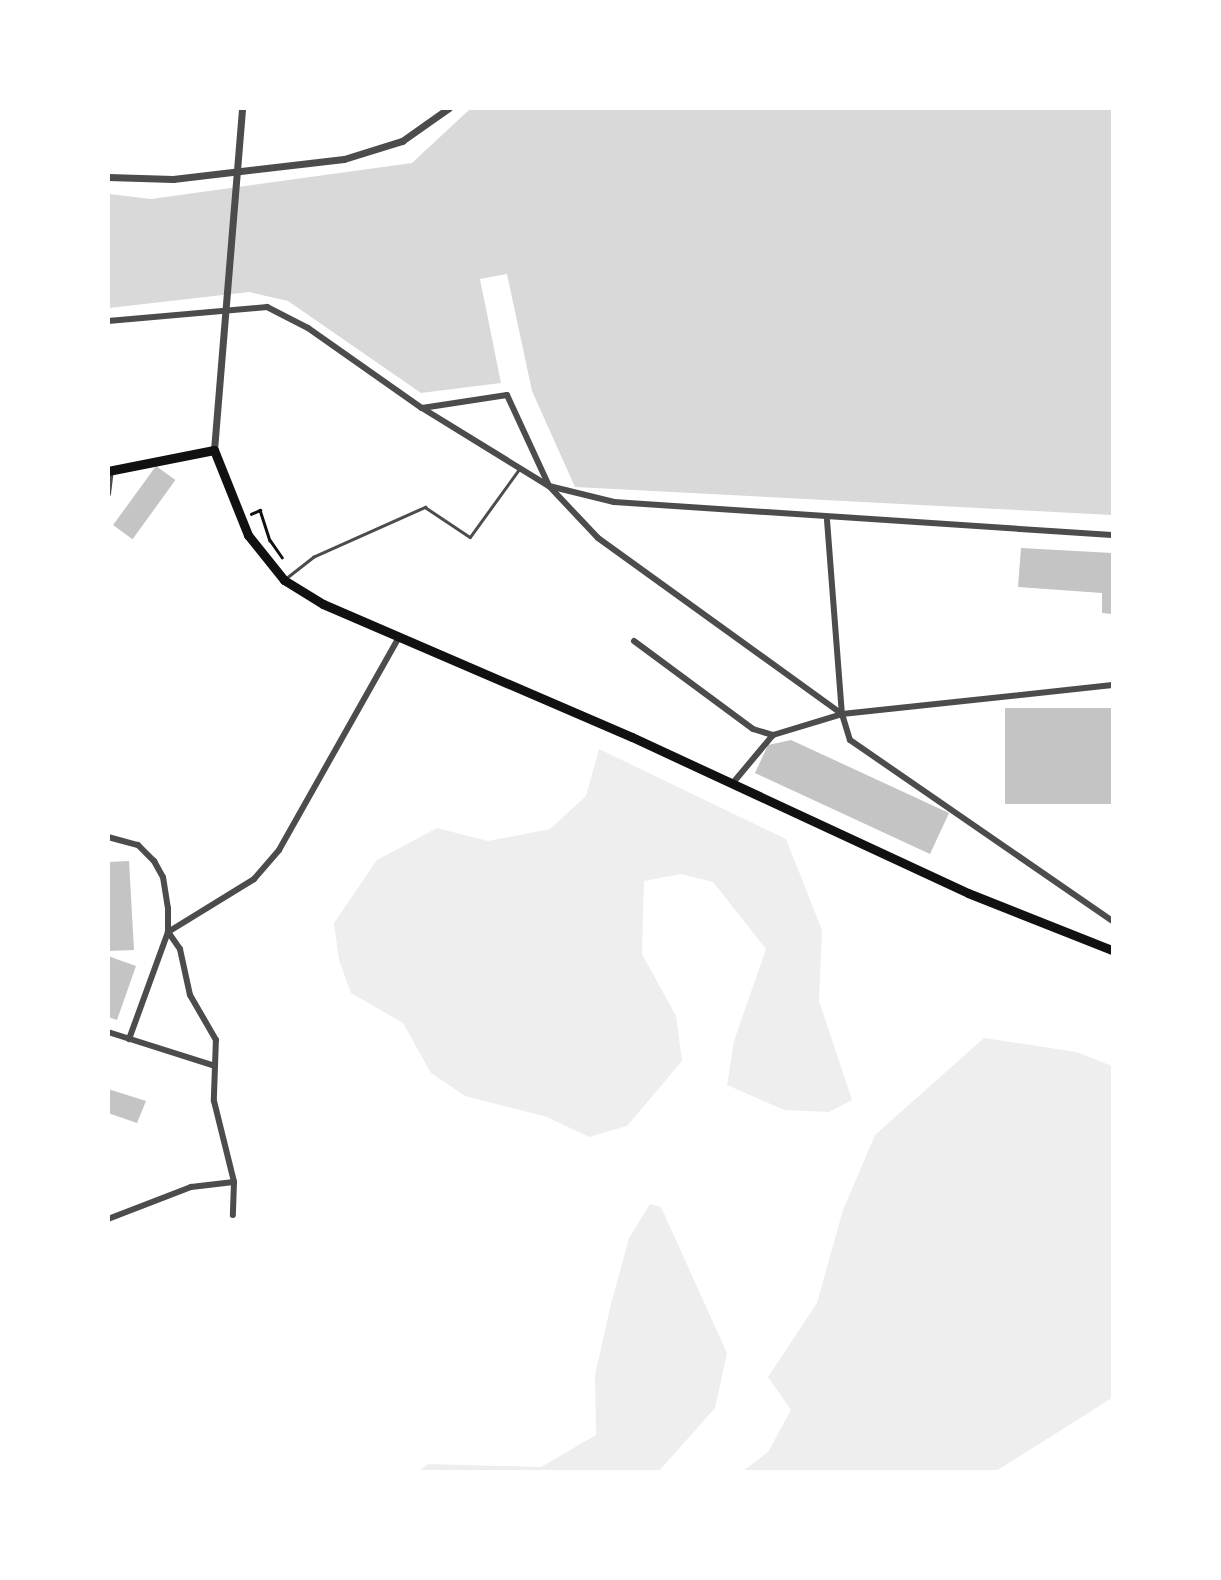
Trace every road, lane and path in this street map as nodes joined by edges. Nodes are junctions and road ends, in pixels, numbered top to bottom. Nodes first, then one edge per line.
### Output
1 (242, 108) edge
2 (449, 108) edge
3 (108, 177) edge
4 (108, 321) edge
5 (422, 408) junction
6 (214, 450) junction
7 (520, 468) junction
8 (110, 471) edge
9 (549, 486) junction
10 (108, 494) edge
11 (260, 510) dead end
12 (827, 520) junction
13 (1112, 535) edge
14 (292, 572) junction
15 (284, 580) junction
16 (399, 637) junction
17 (634, 641) dead end
18 (1112, 685) edge
19 (842, 714) junction
20 (773, 735) junction
21 (733, 784) junction
22 (108, 836) edge
23 (1112, 921) edge
24 (168, 932) junction
25 (1112, 950) edge
26 (108, 1032) edge
27 (129, 1039) junction
28 (215, 1066) junction
29 (234, 1182) junction
30 (233, 1215) dead end
31 (108, 1219) edge

1 - 6 street
2 - 3 street
4 - 5 street
5 - 7 street
5 - 9 street
6 - 8 main road
6 - 15 main road
7 - 9 street
7 - 14 lane
8 - 10 street
9 - 12 street
9 - 19 street
11 - 14 path
12 - 13 street
12 - 19 street
14 - 15 lane
15 - 16 main road
16 - 21 main road
16 - 24 street
17 - 20 street
18 - 19 street
19 - 20 street
19 - 23 street
20 - 21 street
21 - 25 main road
22 - 24 street
24 - 27 street
24 - 28 street
26 - 27 street
27 - 28 street
28 - 29 street
29 - 30 street
29 - 31 street

